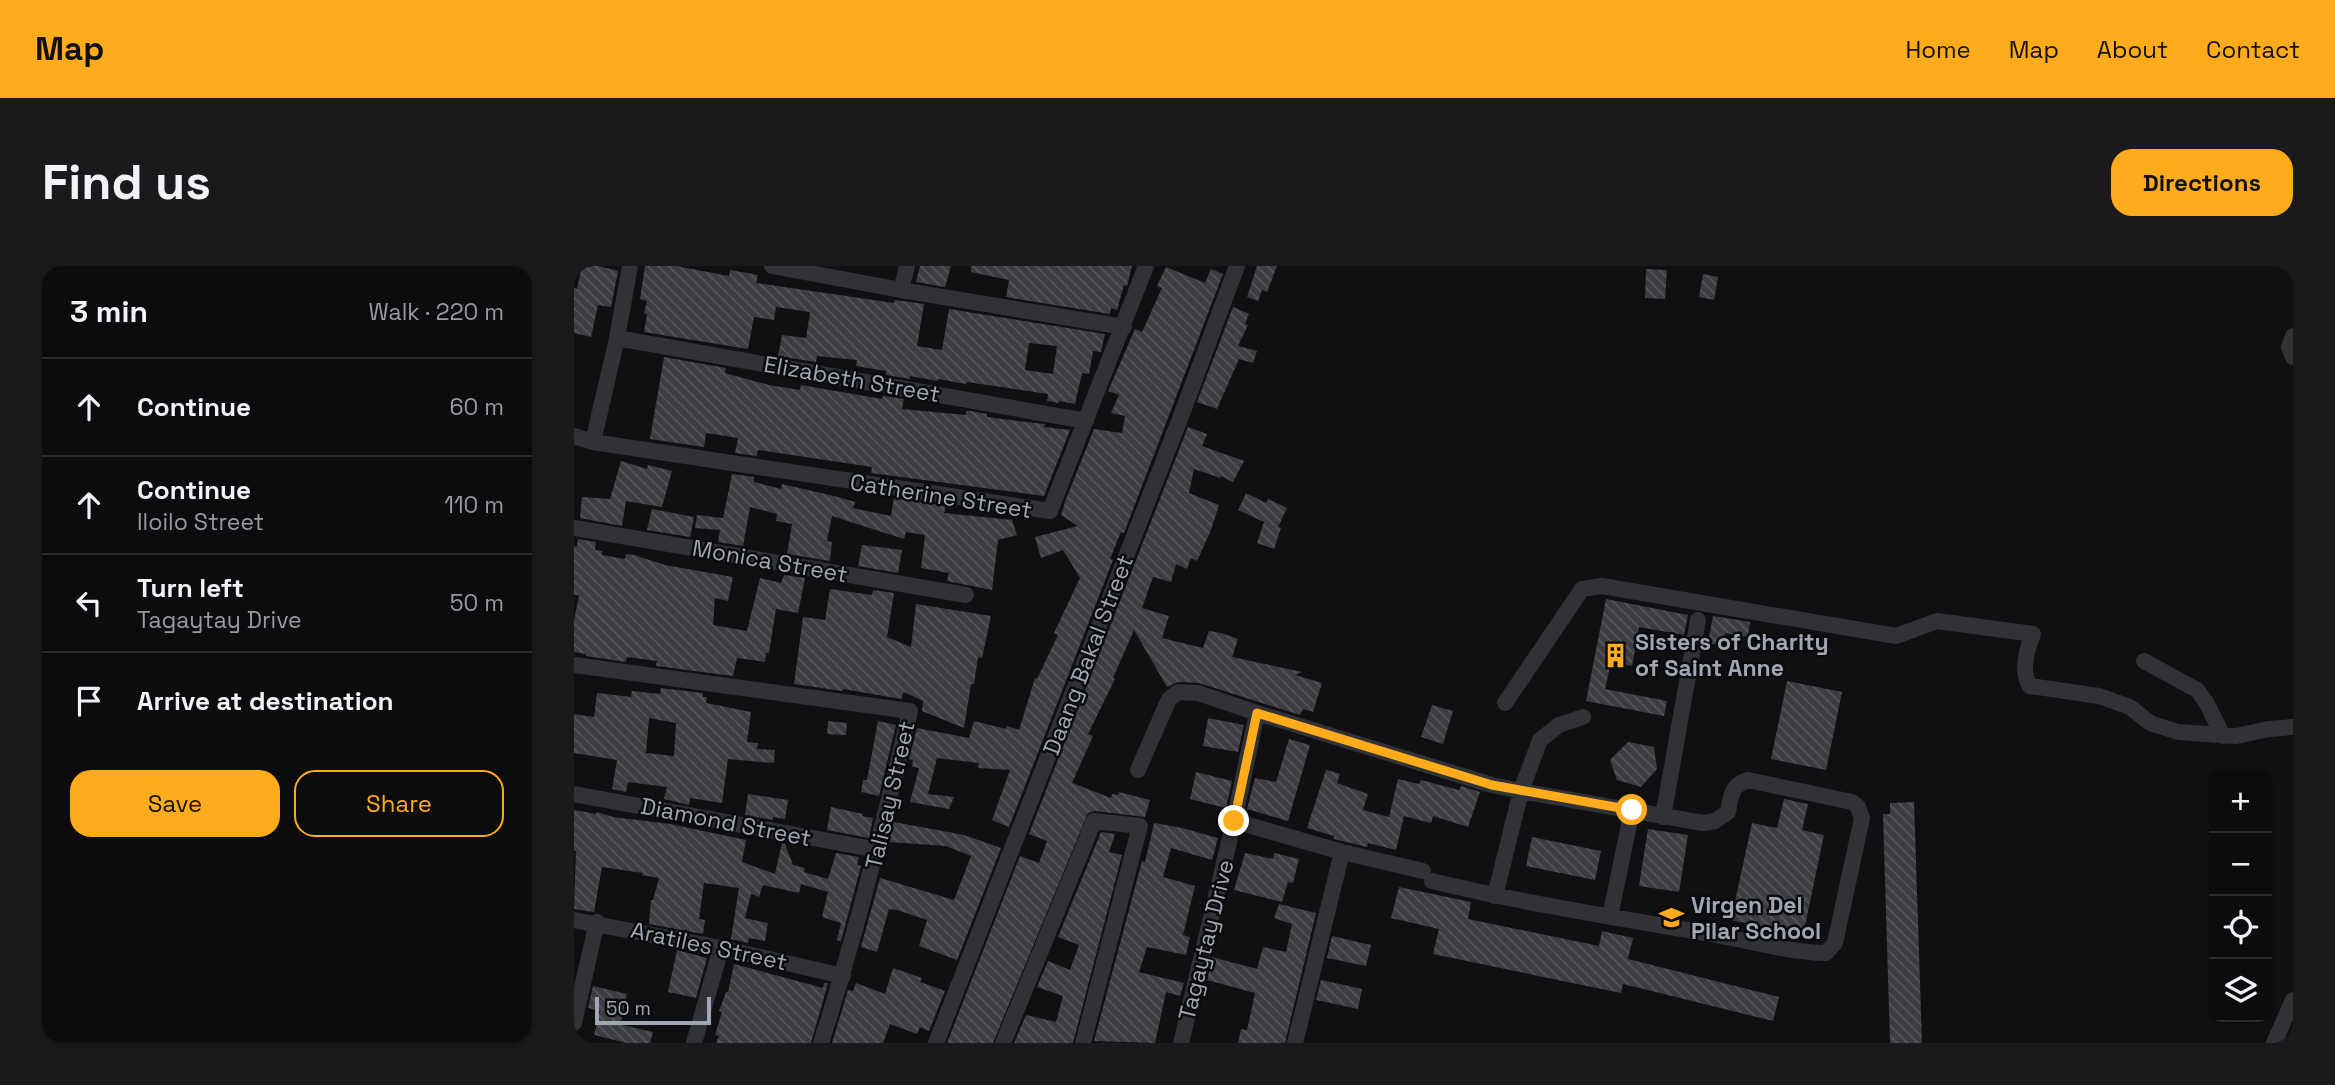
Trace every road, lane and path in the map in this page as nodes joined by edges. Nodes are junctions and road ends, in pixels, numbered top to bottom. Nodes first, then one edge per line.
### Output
1 (630, 266) edge
2 (772, 266) edge
3 (907, 266) edge
4 (1146, 266) edge
5 (1237, 266) edge
6 (901, 290) junction
7 (1124, 327) junction
8 (2293, 336) edge
9 (617, 338) junction
10 (2293, 356) edge
11 (1086, 421) junction
12 (574, 436) edge
13 (593, 442) junction
14 (574, 528) edge
15 (966, 594) dead end
16 (1698, 620) dead end
17 (2144, 661) dead end
18 (574, 665) edge
19 (1505, 704) dead end
20 (1257, 713) junction
21 (1583, 717) dead end
22 (2293, 727) edge
23 (2222, 736) junction
24 (1138, 770) dead end
25 (1521, 791) junction
26 (574, 794) edge
27 (1632, 810) junction
28 (1663, 817) junction
29 (1234, 821) junction
30 (878, 850) junction
31 (1342, 852) junction
32 (1495, 896) junction
33 (1610, 917) junction
34 (574, 920) edge
35 (597, 922) junction
36 (721, 948) junction
37 (842, 976) junction
38 (2293, 1000) edge
39 (574, 1023) edge
40 (695, 1043) edge
41 (821, 1043) edge
42 (936, 1043) edge
43 (1003, 1043) edge
44 (1083, 1043) edge
45 (1181, 1043) edge
46 (1294, 1043) edge
47 (2274, 1043) edge

1 - 9 street
2 - 6 street
3 - 6 street
4 - 7 street, Catherine Street
5 - 42 street, Daang Bakal Street
6 - 7 street
7 - 11 street, Catherine Street
8 - 10 street
9 - 11 street, Elizabeth Street
9 - 13 street
11 - 13 street, Catherine Street
12 - 13 street, Catherine Street
14 - 15 street, Monica Street
16 - 28 street
17 - 23 street
18 - 30 street, Talisay Street
19 - 23 street
20 - 24 street
20 - 25 street
20 - 29 street, Tagaytay Drive
21 - 25 street
22 - 23 street
25 - 27 street
25 - 32 street
26 - 30 street, Diamond Street
27 - 28 street
27 - 33 street
28 - 33 street
29 - 31 street
29 - 45 street, Tagaytay Drive
30 - 37 street, Talisay Street
31 - 32 street
31 - 46 street
32 - 33 street
34 - 35 street, Aratiles Street
35 - 36 street, Aratiles Street
35 - 39 street
36 - 37 street, Aratiles Street
36 - 40 street
37 - 41 street, Talisay Street
38 - 47 street
43 - 44 street

